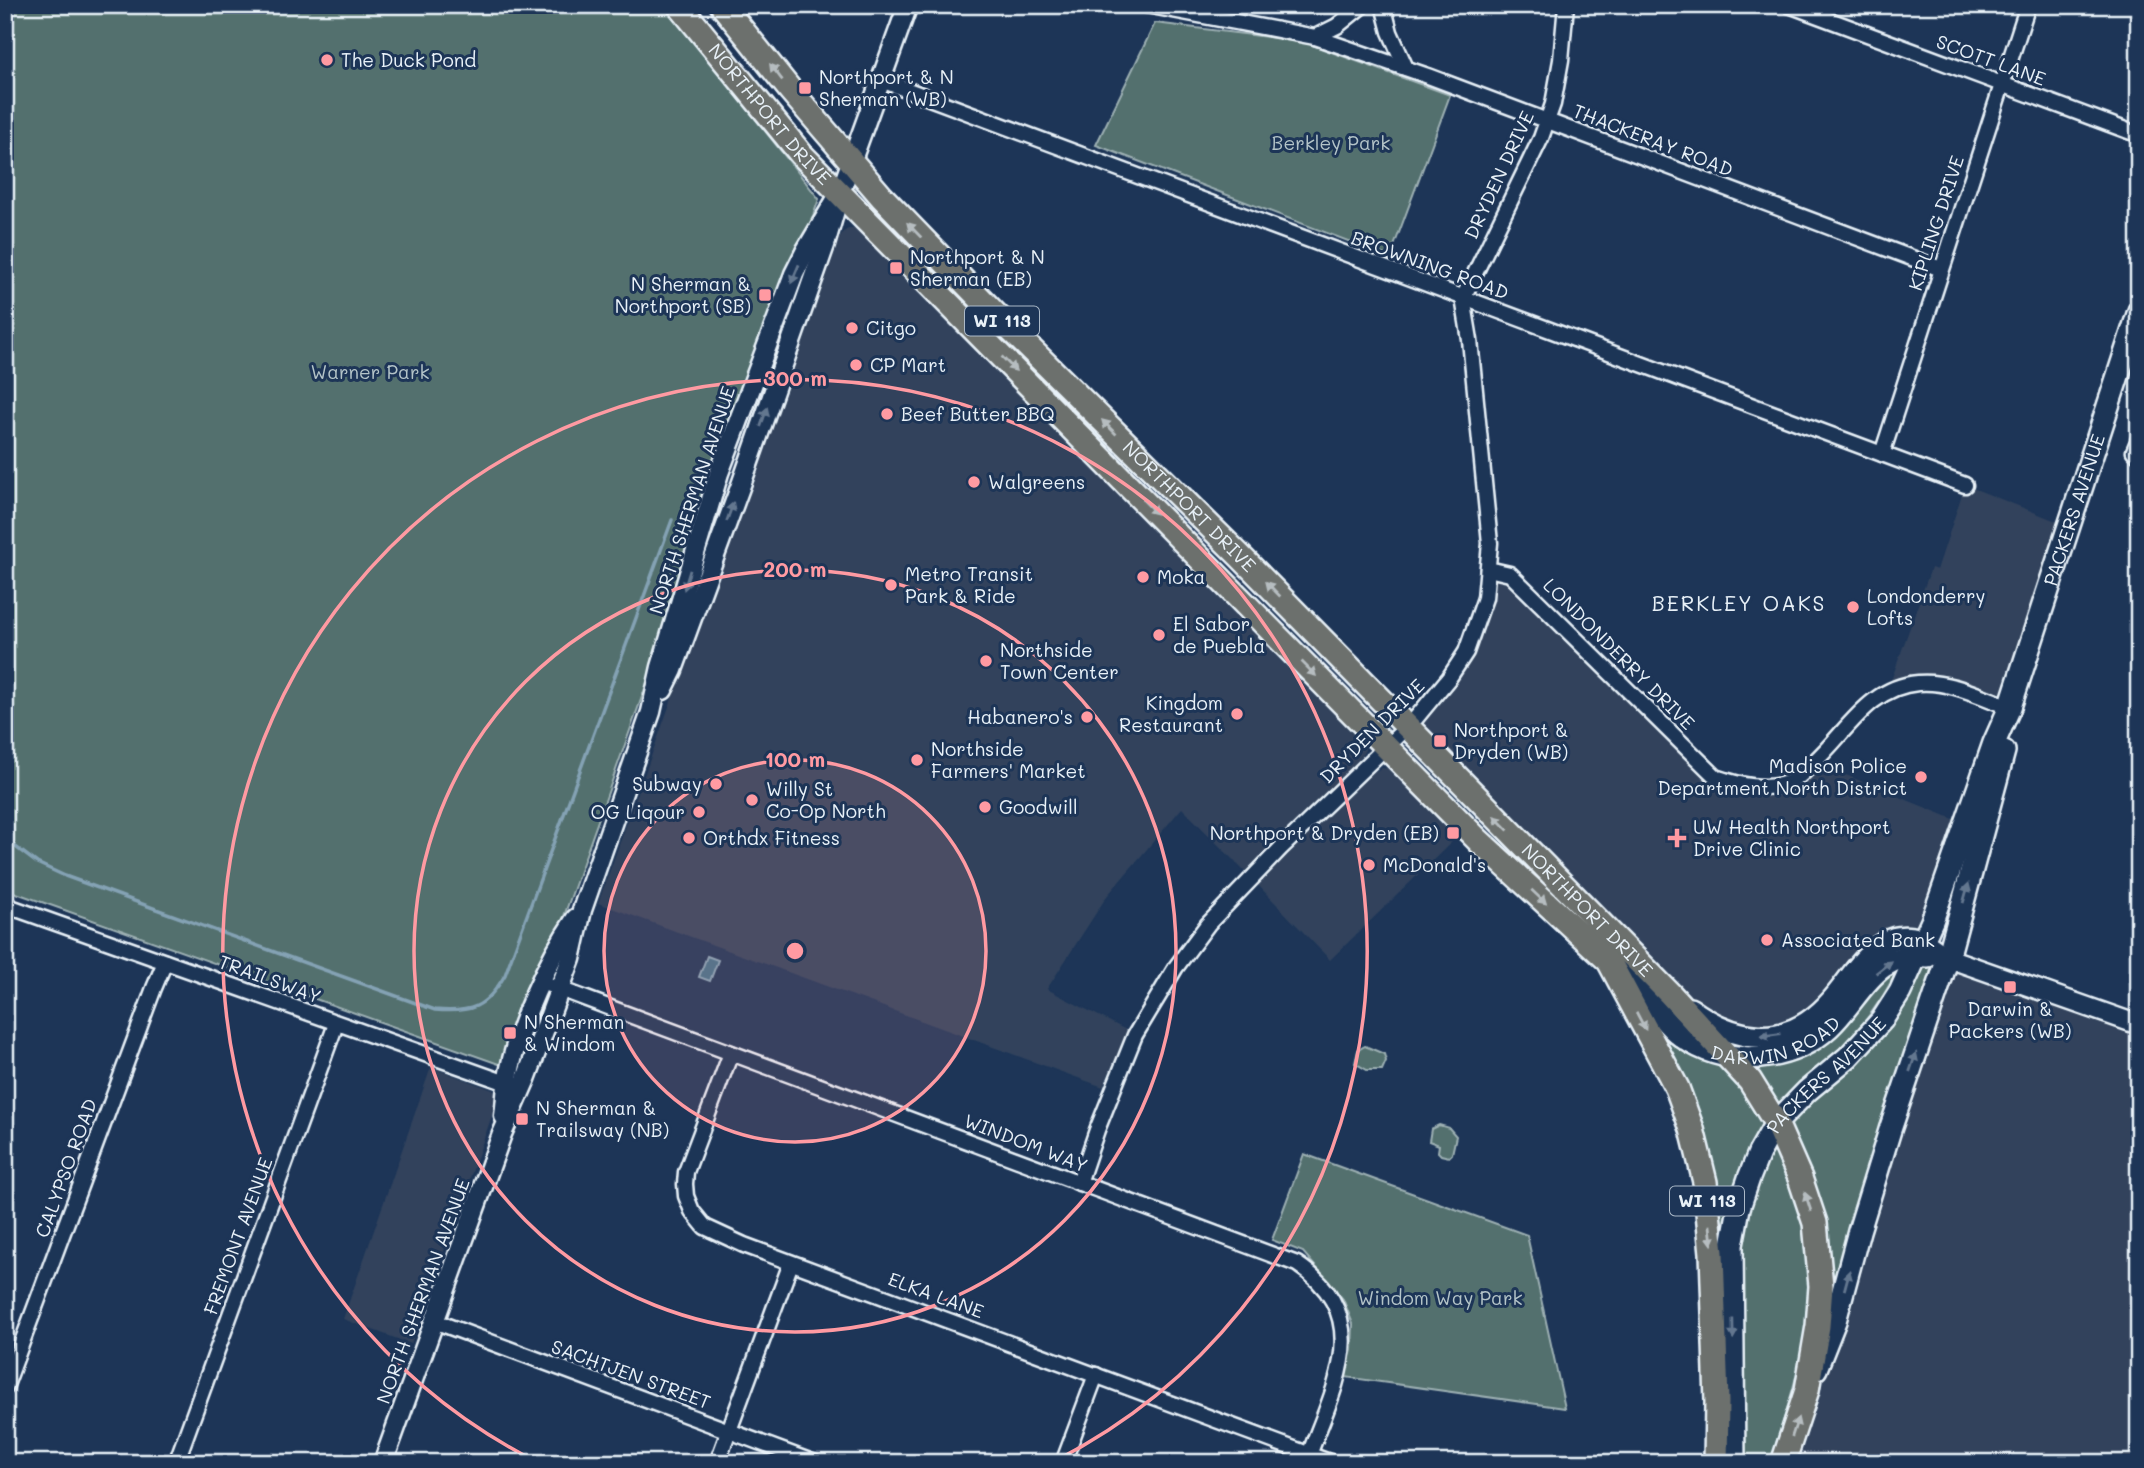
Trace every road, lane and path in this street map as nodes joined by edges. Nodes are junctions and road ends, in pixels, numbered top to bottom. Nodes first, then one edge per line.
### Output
1 (679, 5) edge
2 (722, 5) edge
3 (908, 5) edge
4 (1146, 5) edge
5 (1363, 5) edge
6 (1383, 5) edge
7 (1566, 5) edge
8 (1790, 5) edge
9 (2028, 5) edge
10 (1163, 7) edge
11 (1315, 37) junction
12 (1406, 68) junction
13 (881, 80) junction
14 (2001, 84) junction
15 (1547, 121) junction
16 (2139, 135) edge
17 (852, 161) junction
18 (840, 193) junction
19 (1941, 269) junction
20 (1464, 298) junction
21 (2139, 312) edge
22 (1882, 454) junction
23 (1102, 459) junction
24 (1157, 475) junction
25 (1965, 485) dead end
26 (1488, 569) junction
27 (2010, 707) junction
28 (1406, 726) junction
29 (1385, 746) junction
30 (5, 905) edge
31 (582, 910) junction
32 (1920, 948) junction
33 (1948, 958) junction
34 (1609, 961) junction
35 (165, 962) junction
36 (541, 982) junction
37 (560, 989) junction
38 (1670, 994) junction
39 (336, 1024) junction
40 (2139, 1025) edge
41 (731, 1053) junction
42 (1728, 1056) junction
43 (514, 1086) junction
44 (1776, 1123) junction
45 (1079, 1183) junction
46 (791, 1263) junction
47 (434, 1321) junction
48 (1096, 1375) junction
49 (5, 1388) edge
50 (1807, 1390) junction
51 (729, 1431) junction
52 (1309, 1455) junction
53 (176, 1463) edge
54 (383, 1463) edge
55 (717, 1463) edge
56 (815, 1463) edge
57 (1063, 1463) edge
58 (1332, 1463) edge
59 (1716, 1463) edge
60 (1734, 1463) edge
61 (1783, 1463) edge

1 - 18 main road, NORTHPORT DRIVE / WI 113
17 -> 2 main road, NORTHPORT DRIVE / WI 113
3 - 13 street, NORTH SHERMAN AVENUE
4 - 10 street, THACKERAY ROAD
5 - 11 street
6 - 12 street
7 - 15 street, DRYDEN DRIVE
8 - 14 street, SCOTT LANE
9 - 14 street, KIPLING DRIVE
10 - 11 street, THACKERAY ROAD
11 - 12 street, THACKERAY ROAD
12 - 15 street, THACKERAY ROAD
13 - 17 street, NORTH SHERMAN AVENUE
13 - 20 street, BROWNING ROAD
14 - 16 street, SCOTT LANE
14 - 19 street, KIPLING DRIVE
15 - 19 street, THACKERAY ROAD
15 - 20 street, DRYDEN DRIVE
17 - 18 street, NORTH SHERMAN AVENUE
24 -> 17 main road, NORTHPORT DRIVE / WI 113
18 -> 23 main road, NORTHPORT DRIVE / WI 113
18 - 31 street, NORTH SHERMAN AVENUE
19 - 22 street, KIPLING DRIVE
20 - 22 street, BROWNING ROAD
20 - 26 street, DRYDEN DRIVE
21 - 27 main road, PACKERS AVENUE
22 - 25 street, BROWNING ROAD
23 - 24 main road
23 -> 29 main road, NORTHPORT DRIVE / WI 113
28 -> 24 main road, NORTHPORT DRIVE / WI 113
26 - 27 street, LONDONDERRY DRIVE
26 - 28 street, DRYDEN DRIVE
27 - 32 main road, PACKERS AVENUE
33 -> 27 main road, PACKERS AVENUE
28 - 29 street, DRYDEN DRIVE
38 -> 28 main road, NORTHPORT DRIVE / WI 113
29 -> 34 main road, NORTHPORT DRIVE / WI 113
29 - 45 street, DRYDEN DRIVE
30 - 35 street, TRAILSWAY
31 - 36 street, NORTH SHERMAN AVENUE
31 - 37 street, NORTH SHERMAN AVENUE
32 - 33 main road, DARWIN ROAD
32 -> 38 main road, DARWIN ROAD
42 -> 32 main road, DARWIN ROAD
32 - 44 main road, PACKERS AVENUE
33 - 40 street, DARWIN ROAD
50 -> 33 main road, PACKERS AVENUE
34 - 42 main road, DARWIN ROAD
34 -> 59 main road, WI 113
35 - 39 street, TRAILSWAY
35 - 49 street, CALYPSO ROAD
36 - 37 street, WINDOM WAY
36 - 43 street, NORTH SHERMAN AVENUE
37 - 41 street, WINDOM WAY
37 - 43 street, NORTH SHERMAN AVENUE
38 - 42 main road, WI 113
39 - 43 street, TRAILSWAY
39 - 53 street, FREMONT AVENUE
41 - 45 street, WINDOM WAY
41 - 46 street, ELKA LANE
42 - 44 main road, WI 113
43 - 47 street, NORTH SHERMAN AVENUE
50 -> 44 main road, WI 113
44 -> 60 main road, PACKERS AVENUE
45 - 52 street, WINDOM WAY
46 - 48 street, ELKA LANE
46 - 51 street
47 - 51 street, SACHTJEN STREET
47 - 54 street, NORTH SHERMAN AVENUE
48 - 52 street, ELKA LANE
48 - 57 street
61 -> 50 main road, PACKERS AVENUE / WI 113
51 - 55 street
51 - 56 street, SACHTJEN STREET
52 - 58 street, ELKA LANE

